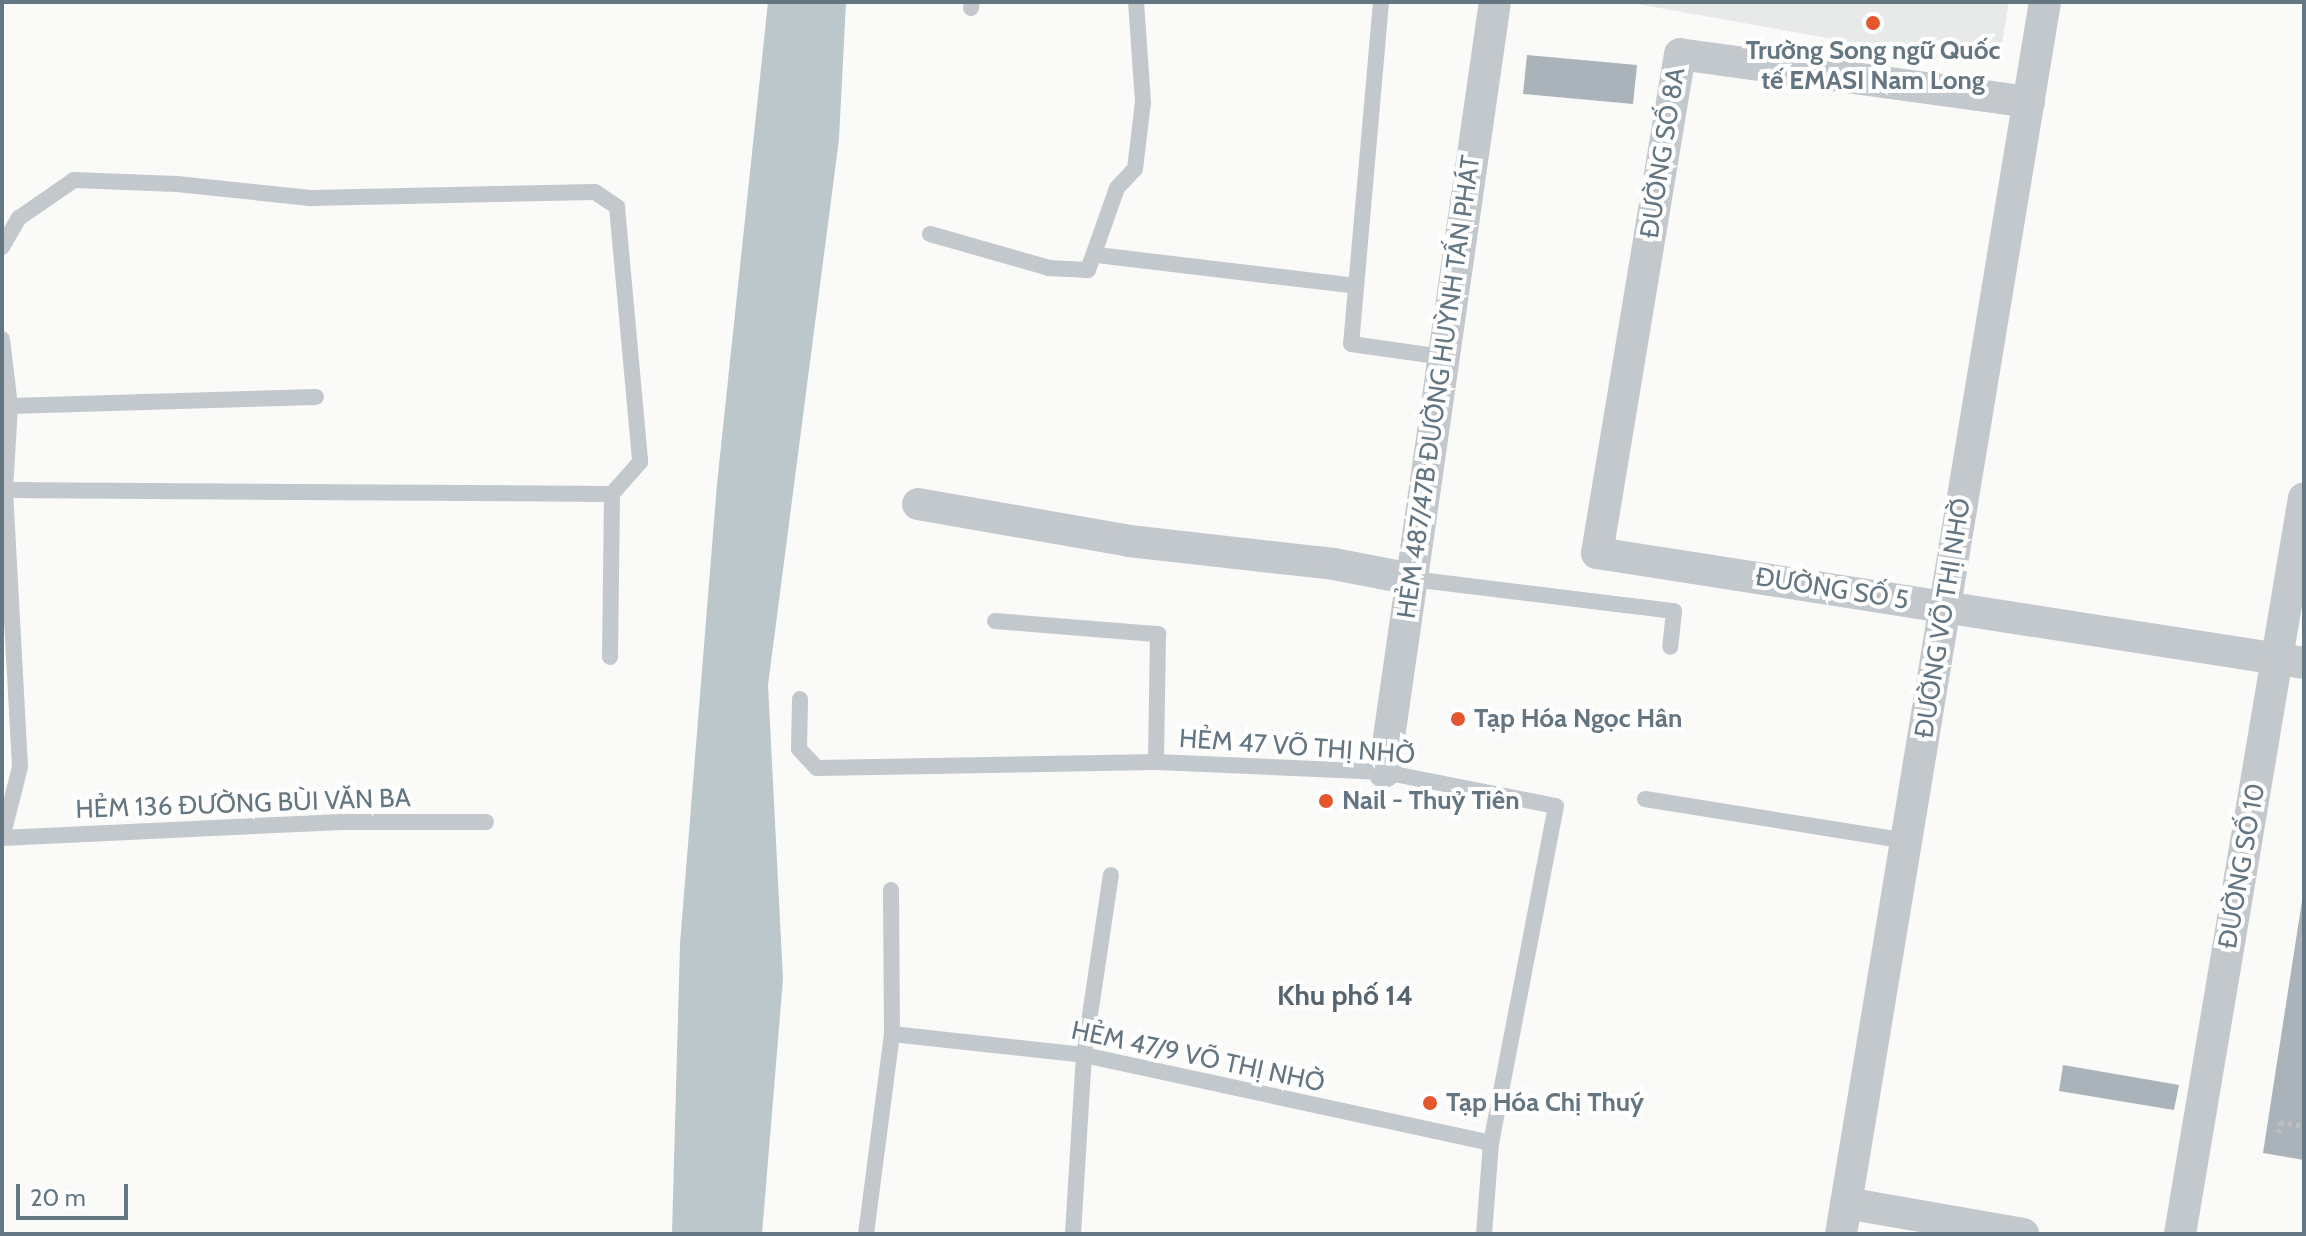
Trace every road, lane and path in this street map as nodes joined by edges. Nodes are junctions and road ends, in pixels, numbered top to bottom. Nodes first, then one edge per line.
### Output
1 (1136, 2) edge
2 (1381, 2) edge
3 (1495, 2) edge
4 (2045, 2) edge
5 (2029, 102) junction
6 (930, 234) dead end
7 (2, 247) edge
8 (1097, 255) junction
9 (1356, 286) junction
10 (2, 339) edge
11 (1444, 357) junction
12 (316, 397) dead end
13 (10, 406) junction
14 (4, 490) edge
15 (612, 494) junction
16 (2304, 498) edge
17 (918, 504) dead end
18 (1597, 553) joint
19 (1412, 579) junction
20 (1945, 607) junction
21 (995, 621) dead end
22 (1670, 647) dead end
23 (610, 657) dead end
24 (2290, 661) edge
25 (800, 699) dead end
26 (1156, 762) junction
27 (1384, 772) junction
28 (1645, 799) dead end
29 (486, 822) dead end
30 (2, 838) edge
31 (1906, 841) junction
32 (1111, 875) dead end
33 (891, 890) dead end
34 (892, 1034) junction
35 (1084, 1055) junction
36 (2301, 1127) edge
37 (2278, 1133) dead end
38 (1491, 1143) junction
39 (1844, 1218) edge
40 (866, 1234) edge
41 (1073, 1234) edge
42 (1484, 1234) edge
43 (2023, 1234) edge
44 (2180, 1234) edge

1 - 8 lane
2 - 9 lane
3 - 11 street, HẺM 487/47B ĐƯỜNG HUỲNH TẤN PHÁT
4 - 5 street, ĐƯỜNG VÕ THỊ NHỜ
5 - 18 street, ĐƯỜNG SỐ 8A
5 - 20 street, ĐƯỜNG VÕ THỊ NHỜ
6 - 8 lane
7 - 15 lane
8 - 9 lane
9 - 11 lane
10 - 13 lane
11 - 19 street, HẺM 487/47B ĐƯỜNG HUỲNH TẤN PHÁT
12 - 13 lane
13 - 14 lane
14 - 15 lane
14 - 30 lane
15 - 23 lane
16 - 24 street, ĐƯỜNG SỐ 10
17 - 19 street
18 - 20 street, ĐƯỜNG SỐ 5
19 - 22 lane
19 - 27 street, HẺM 487/47B ĐƯỜNG HUỲNH TẤN PHÁT
20 - 24 street, ĐƯỜNG SỐ 5
20 - 31 street, ĐƯỜNG VÕ THỊ NHỜ
21 - 26 lane
24 - 44 street, ĐƯỜNG SỐ 10
25 - 26 lane, HẺM 47 VÕ THỊ NHỜ
26 - 27 lane, HẺM 47 VÕ THỊ NHỜ
27 - 38 lane, HẺM 47 VÕ THỊ NHỜ
28 - 31 lane
29 - 30 lane, HẺM 136 ĐƯỜNG BÙI VĂN BA
31 - 39 street, ĐƯỜNG VÕ THỊ NHỜ
32 - 35 lane
33 - 34 lane
34 - 35 lane, HẺM 47/9 VÕ THỊ NHỜ
34 - 40 lane
35 - 38 lane, HẺM 47/9 VÕ THỊ NHỜ
35 - 41 lane
36 - 37 path
38 - 42 lane, HẺM 47 VÕ THỊ NHỜ
39 - 43 street

